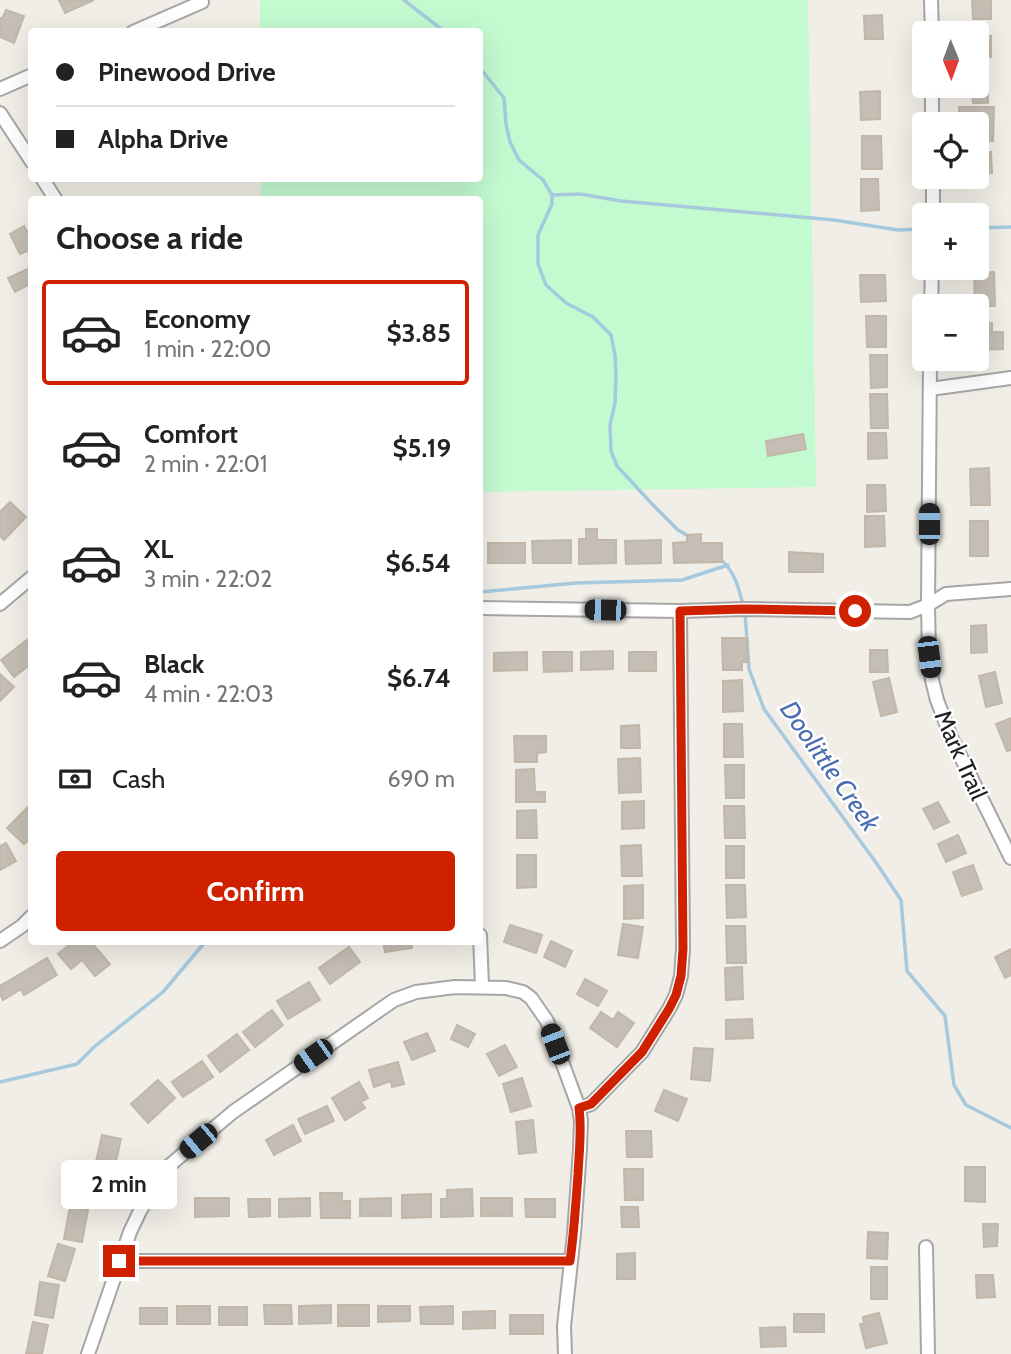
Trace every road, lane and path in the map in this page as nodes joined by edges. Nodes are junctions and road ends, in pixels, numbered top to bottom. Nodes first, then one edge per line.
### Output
1 (931, 0) edge
2 (202, 2) dead end
3 (932, 21) edge
4 (142, 28) edge
5 (28, 77) edge
6 (0, 89) edge
7 (0, 113) edge
8 (28, 156) edge
9 (930, 371) edge
10 (1011, 378) edge
11 (930, 389) junction
12 (28, 580) edge
13 (1011, 589) edge
14 (0, 604) edge
15 (928, 605) junction
16 (483, 608) edge
17 (680, 611) junction
18 (1011, 858) edge
19 (28, 920) edge
20 (0, 941) edge
21 (480, 945) edge
22 (482, 987) junction
23 (579, 1108) junction
24 (926, 1247) dead end
25 (119, 1261) junction
26 (570, 1261) junction
27 (88, 1354) edge
28 (565, 1354) edge
29 (928, 1354) edge

1 - 3 street
2 - 4 street
5 - 6 street
7 - 8 street
9 - 11 street, Mark Trail
10 - 11 street
11 - 15 street, Mark Trail
12 - 14 street
13 - 15 street
15 - 17 street
15 - 18 street, Mark Trail
16 - 17 street
17 - 23 street
19 - 20 street
21 - 22 street
22 - 23 street
22 - 25 street
23 - 26 street
24 - 29 street
25 - 26 street
25 - 27 street
26 - 28 street

